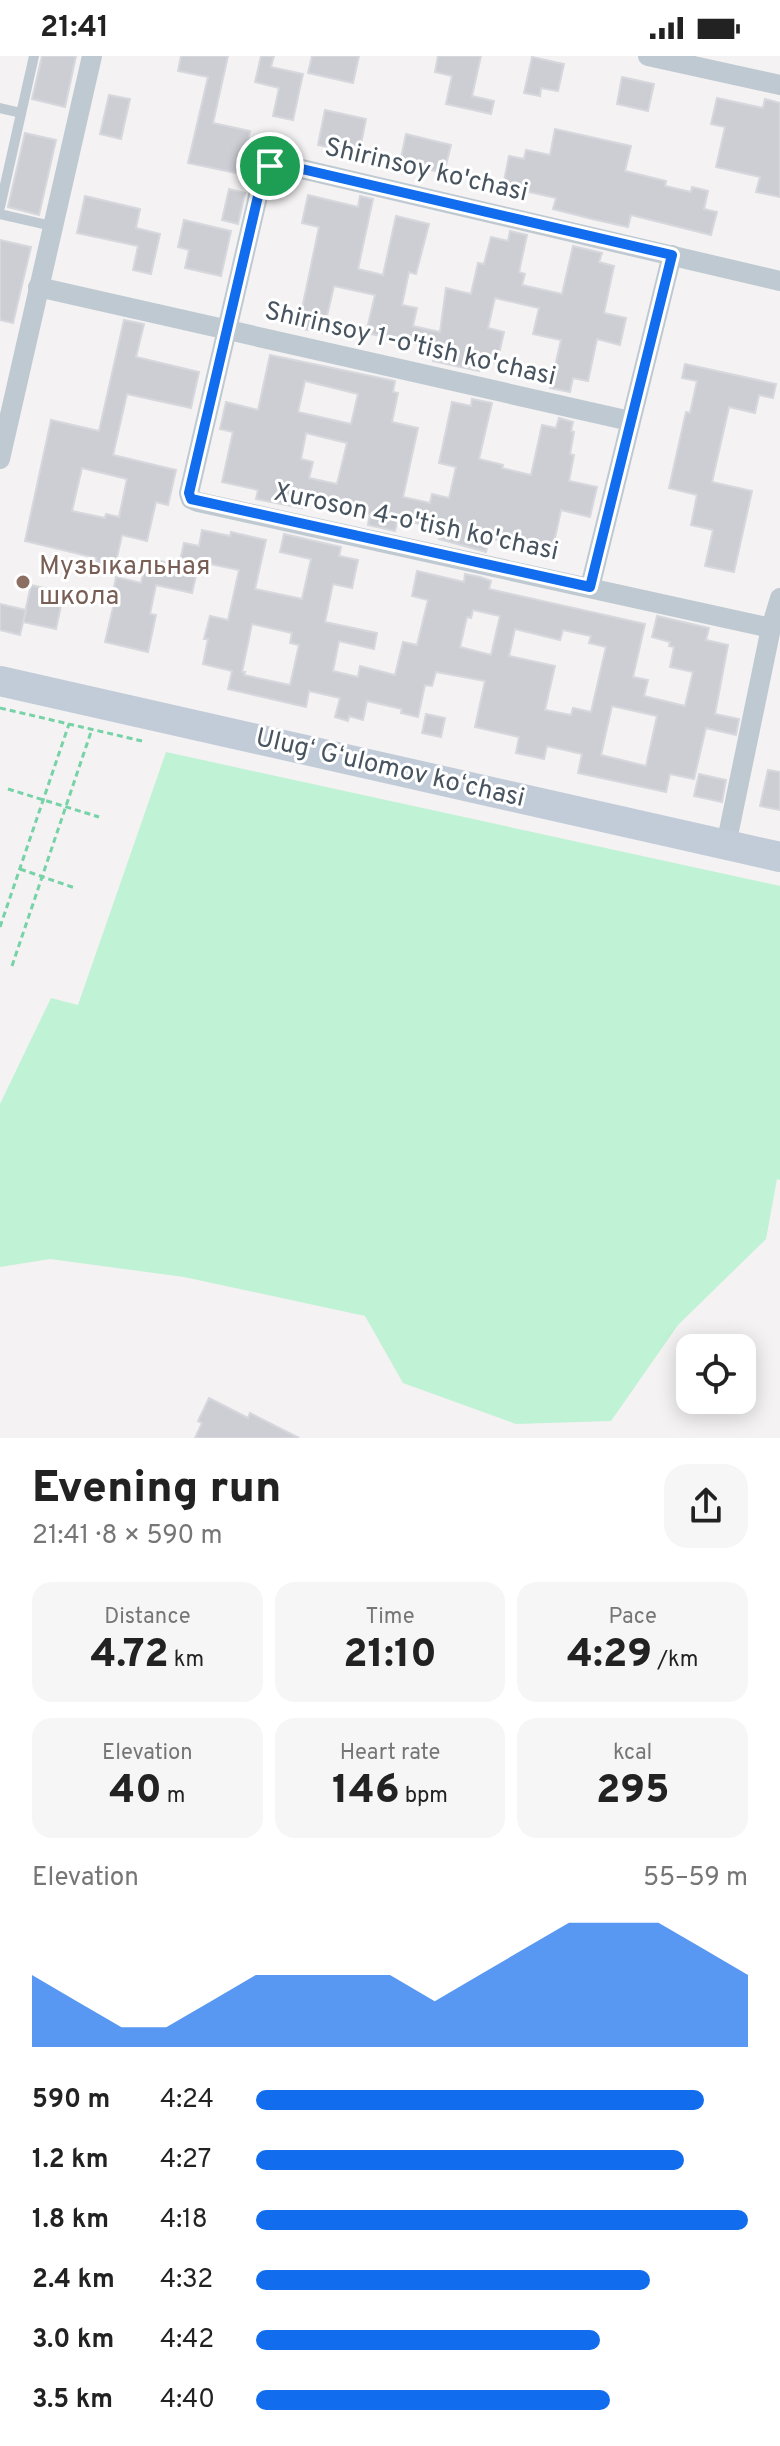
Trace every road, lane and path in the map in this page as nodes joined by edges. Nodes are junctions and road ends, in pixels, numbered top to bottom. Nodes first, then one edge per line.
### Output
1 (34, 56) edge
2 (92, 56) edge
3 (648, 56) edge
4 (780, 85) edge
5 (0, 108) edge
6 (21, 113) junction
7 (0, 207) edge
8 (0, 214) edge
9 (52, 226) junction
10 (672, 255) junction
11 (780, 281) edge
12 (38, 287) junction
13 (229, 330) junction
14 (630, 421) junction
15 (1, 453) edge
16 (191, 499) joint
17 (590, 587) junction
18 (780, 598) edge
19 (771, 628) junction
20 (0, 673) edge
21 (0, 681) edge
22 (0, 708) edge
23 (69, 724) junction
24 (92, 729) junction
25 (142, 741) dead end
26 (8, 789) dead end
27 (43, 800) junction
28 (66, 807) junction
29 (99, 817) dead end
30 (727, 840) junction
31 (780, 847) edge
32 (780, 857) edge
33 (20, 869) junction
34 (42, 877) junction
35 (75, 888) dead end
36 (0, 927) edge
37 (12, 966) dead end

1 - 6 lane
2 - 9 street
3 - 4 street
5 - 6 lane
6 - 7 lane
8 - 9 lane
9 - 12 street
10 - 11 street, Shirinsoy ko'chasi
10 - 13 street, Shirinsoy ko'chasi
10 - 14 street
12 - 13 street, Shirinsoy 1-o'tish ko'chasi
12 - 15 street
13 - 14 street, Shirinsoy 1-o'tish ko'chasi
13 - 16 street, Shirinsoy ko'chasi
14 - 17 street
16 - 17 street, Xuroson 4-o'tish ko'chasi
17 - 19 street, Xuroson 4-o'tish ko'chasi
18 - 19 street
19 - 30 street
20 - 30 main road, Ulugʻ Gʻulomov koʻchasi
21 - 30 main road, Ulugʻ Gʻulomov koʻchasi
22 - 23 path
23 - 24 path
23 - 27 path
24 - 25 path
24 - 28 path
26 - 27 path
27 - 28 path
27 - 33 path
28 - 29 path
28 - 34 path
30 - 31 main road, Ulugʻ Gʻulomov koʻchasi
30 - 32 main road, Ulugʻ Gʻulomov koʻchasi
33 - 34 path
33 - 36 path
34 - 35 path
34 - 37 path

